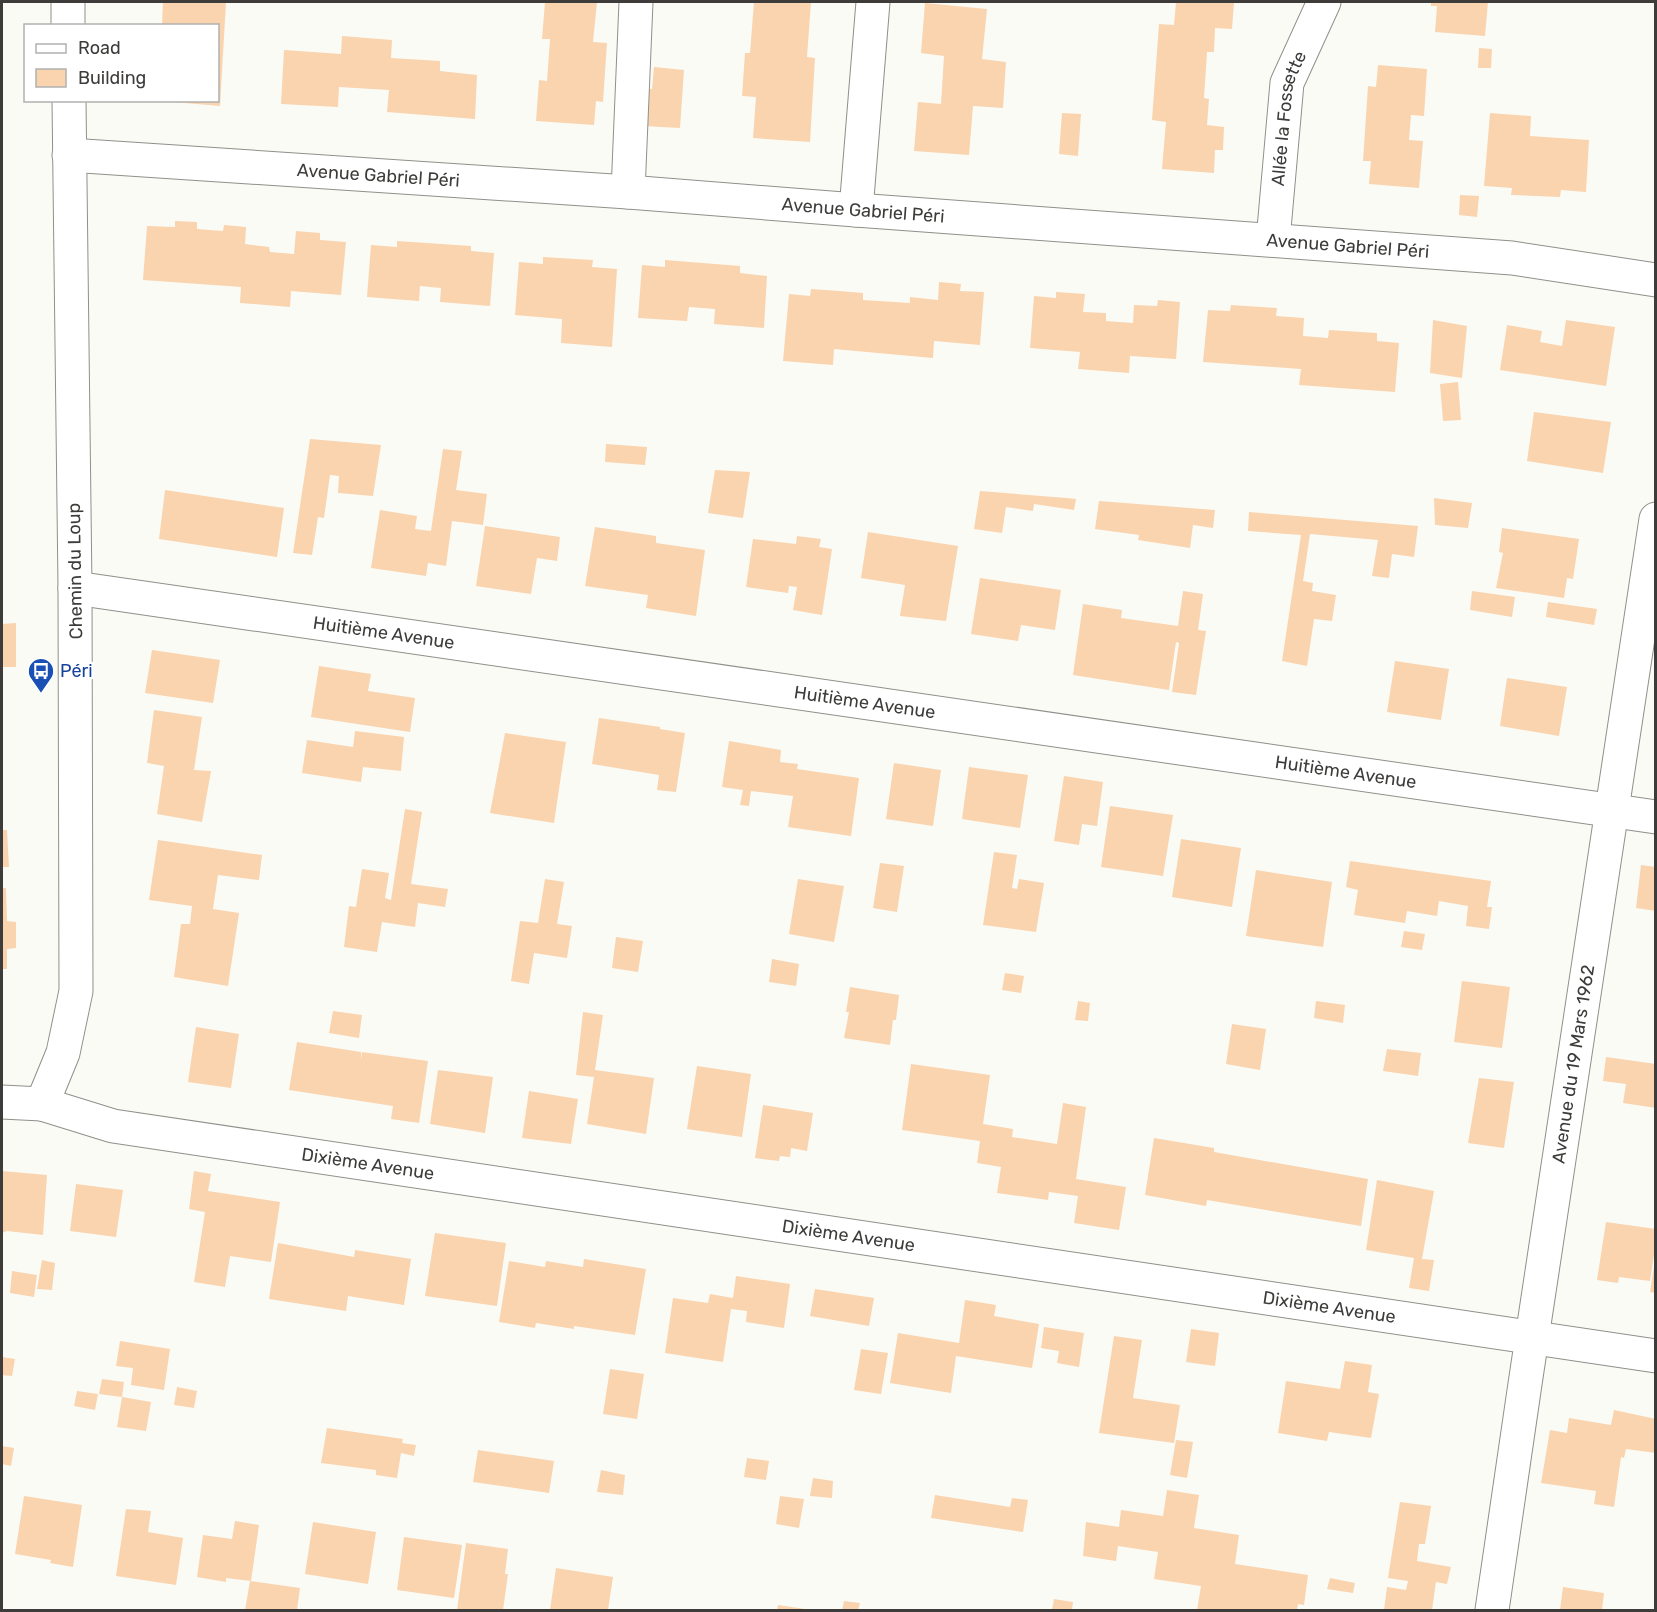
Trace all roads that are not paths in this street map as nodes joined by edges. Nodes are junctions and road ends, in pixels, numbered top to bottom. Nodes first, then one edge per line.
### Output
1 (68, 2) edge
2 (636, 2) edge
3 (873, 2) edge
4 (1324, 2) edge
5 (68, 24) edge
6 (69, 102) edge
7 (69, 154) junction
8 (628, 192) junction
9 (856, 210) junction
10 (1273, 240) junction
11 (1656, 280) edge
12 (1656, 519) edge
13 (75, 588) junction
14 (1612, 810) junction
15 (1656, 817) edge
16 (2, 1102) edge
17 (42, 1104) junction
18 (1531, 1338) junction
19 (1656, 1356) edge
20 (1492, 1611) edge

1 - 5 street
2 - 8 street
3 - 9 street
4 - 10 street, Allée la Fossette
6 - 7 street, Chemin du Loup
7 - 8 street, Avenue Gabriel Péri
7 - 13 street, Chemin du Loup
8 - 9 street, Avenue Gabriel Péri
9 - 10 street, Avenue Gabriel Péri
10 - 11 street, Avenue Gabriel Péri
12 - 14 street, Avenue du 19 Mars 1962
13 - 14 street, Huitième Avenue
13 - 17 street, Chemin du Loup
14 - 15 street, Huitième Avenue
14 - 18 street, Avenue du 19 Mars 1962
16 - 17 street
17 - 18 street, Dixième Avenue
18 - 19 street, Dixième Avenue
18 - 20 street, Avenue du 19 Mars 1962

